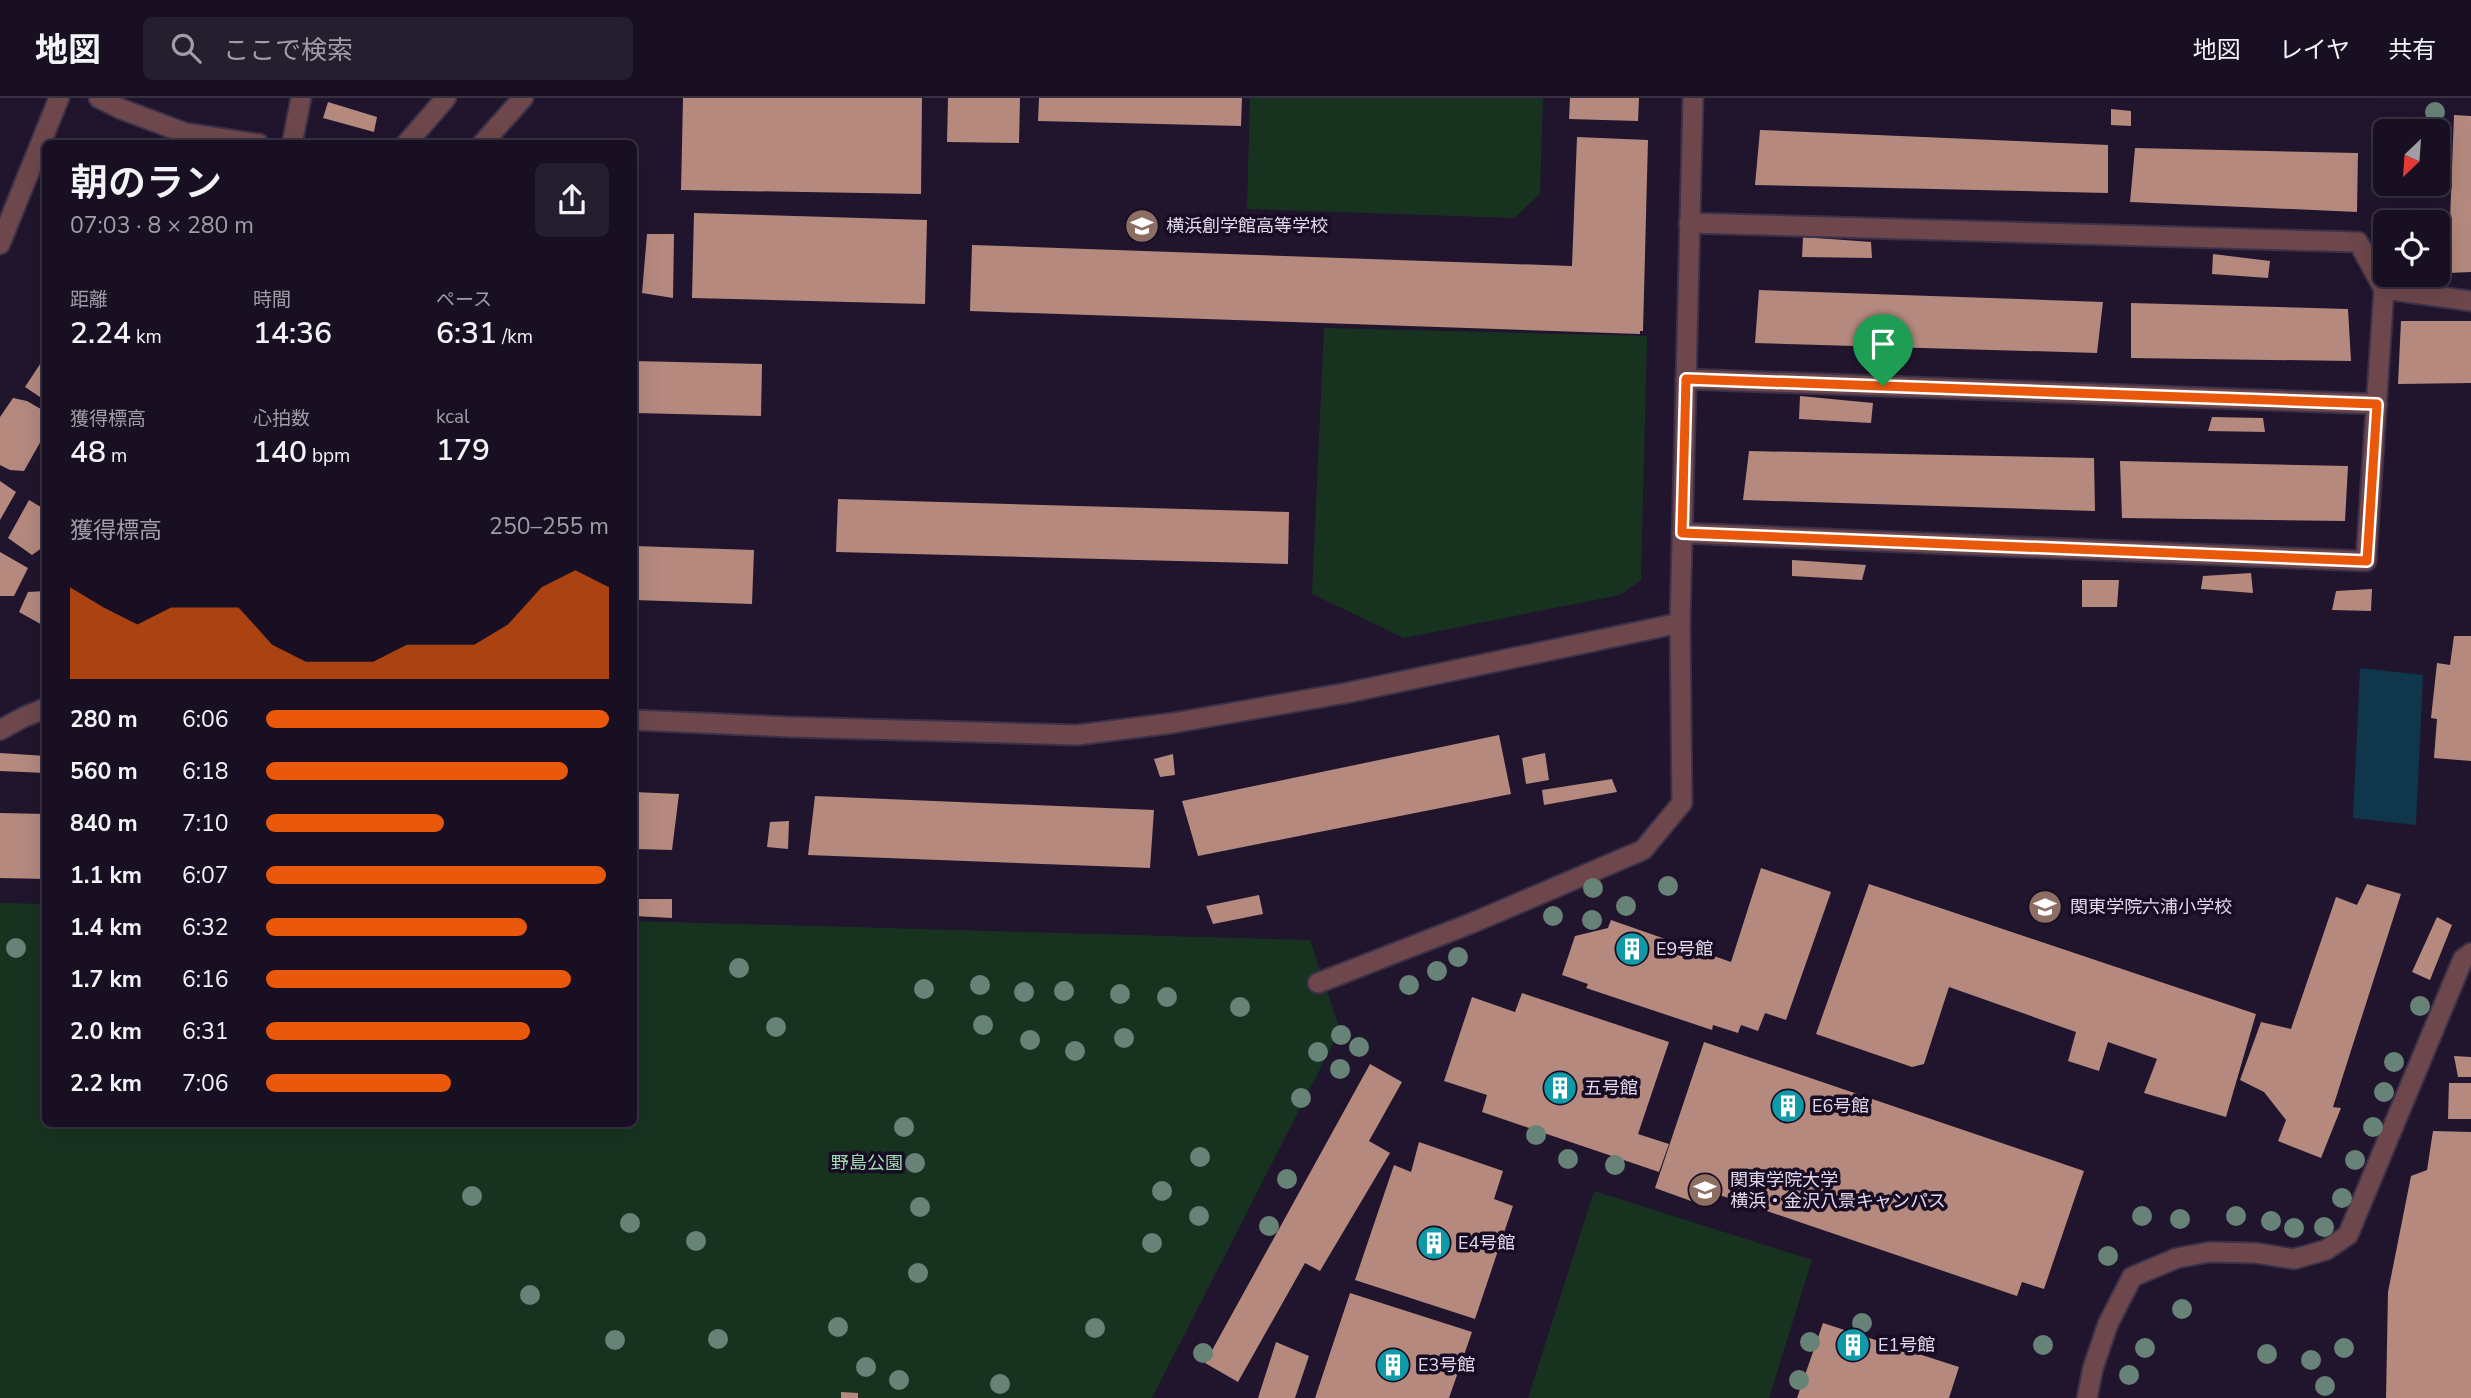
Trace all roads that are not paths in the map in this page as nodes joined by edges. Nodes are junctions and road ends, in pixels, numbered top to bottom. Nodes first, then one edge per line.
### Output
1 (59, 98) edge
2 (99, 98) edge
3 (301, 98) edge
4 (446, 98) edge
5 (523, 98) edge
6 (1693, 98) edge
7 (182, 138) edge
8 (42, 140) edge
9 (42, 140) edge
10 (208, 140) edge
11 (293, 140) edge
12 (409, 140) edge
13 (486, 140) edge
14 (1689, 223) junction
15 (0, 244) edge
16 (2384, 289) junction
17 (2471, 301) edge
18 (1686, 379) junction
19 (2377, 404) junction
20 (1682, 533) junction
21 (1679, 622) junction
22 (42, 710) edge
23 (637, 720) edge
24 (0, 730) edge
25 (2471, 953) edge
26 (1318, 984) dead end
27 (2087, 1398) edge

1 - 8 street
2 - 7 street
3 - 11 street
4 - 12 street
5 - 13 street
6 - 14 street
7 - 10 street
9 - 15 street
14 - 16 street
14 - 18 street
16 - 17 street
16 - 19 street
18 - 19 street
18 - 20 street
19 - 20 street
20 - 21 street
21 - 23 street
21 - 26 street
22 - 24 street
25 - 27 street

